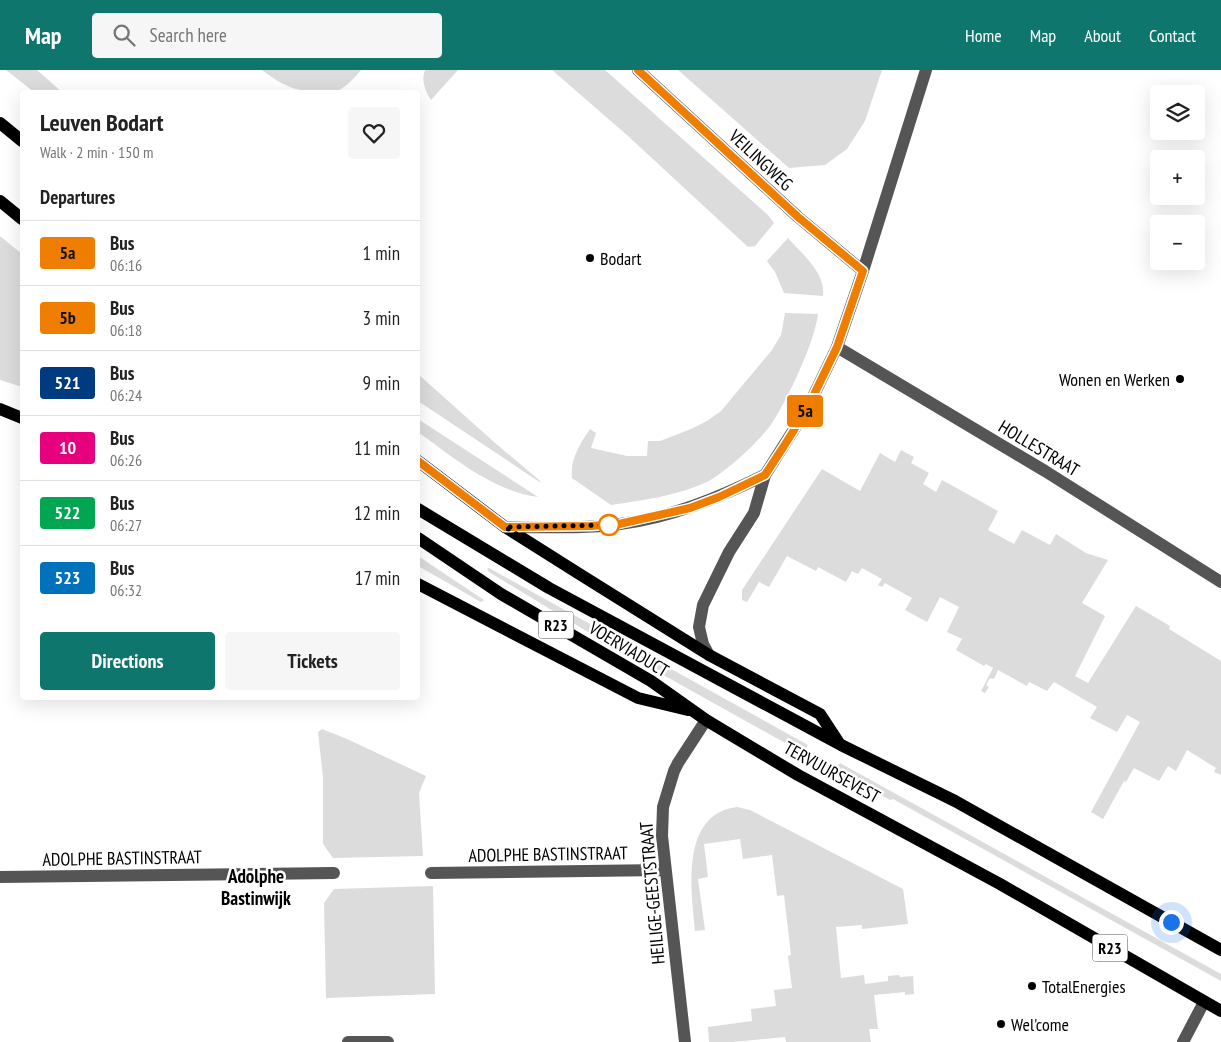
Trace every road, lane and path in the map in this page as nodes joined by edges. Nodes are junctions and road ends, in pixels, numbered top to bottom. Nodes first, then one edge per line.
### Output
1 (638, 70) edge
2 (926, 70) edge
3 (0, 123) edge
4 (20, 139) edge
5 (0, 201) edge
6 (20, 217) edge
7 (863, 271) junction
8 (837, 347) junction
9 (0, 409) edge
10 (20, 417) edge
11 (420, 463) edge
12 (765, 475) junction
13 (420, 511) edge
14 (505, 527) junction
15 (420, 539) edge
16 (1221, 582) edge
17 (420, 585) edge
18 (616, 624) joint
19 (710, 655) junction
20 (695, 712) junction
21 (706, 720) junction
22 (841, 745) junction
23 (665, 870) junction
24 (334, 873) dead end
25 (431, 873) dead end
26 (0, 877) edge
27 (1221, 950) edge
28 (1204, 1002) junction
29 (1221, 1012) edge
30 (348, 1042) edge
31 (388, 1042) edge
32 (685, 1042) edge
33 (1183, 1042) edge

1 - 7 street, VEILINGWEG
2 - 7 street
3 - 4 main road
5 - 6 main road
7 - 8 street
8 - 12 street
8 - 16 street, HOLLESTRAAT
9 - 10 main road
11 - 14 main road, TERVUURSEVEST / R23
12 - 14 street
12 - 19 street
13 - 18 main road, VOERVIADUCT / R23
14 - 19 main road, TERVUURSEVEST / R23
15 - 20 main road, VOERVIADUCT / R23
17 - 20 main road, TERVUURSEVEST / R23
18 - 22 main road, TERVUURSEVEST / R23
19 - 22 main road, TERVUURSEVEST / R23
20 - 21 main road, TERVUURSEVEST / R23
21 - 23 street, HEILIGE-GEESTSTRAAT
21 - 28 main road, TERVUURSEVEST / R23
22 - 27 main road, TERVUURSEVEST / R23
23 - 25 street, ADOLPHE BASTINSTRAAT
23 - 32 street, HEILIGE-GEESTSTRAAT
24 - 26 street, ADOLPHE BASTINSTRAAT
28 - 29 main road, TERVUURSEVEST / R23
28 - 33 street
30 - 31 street

